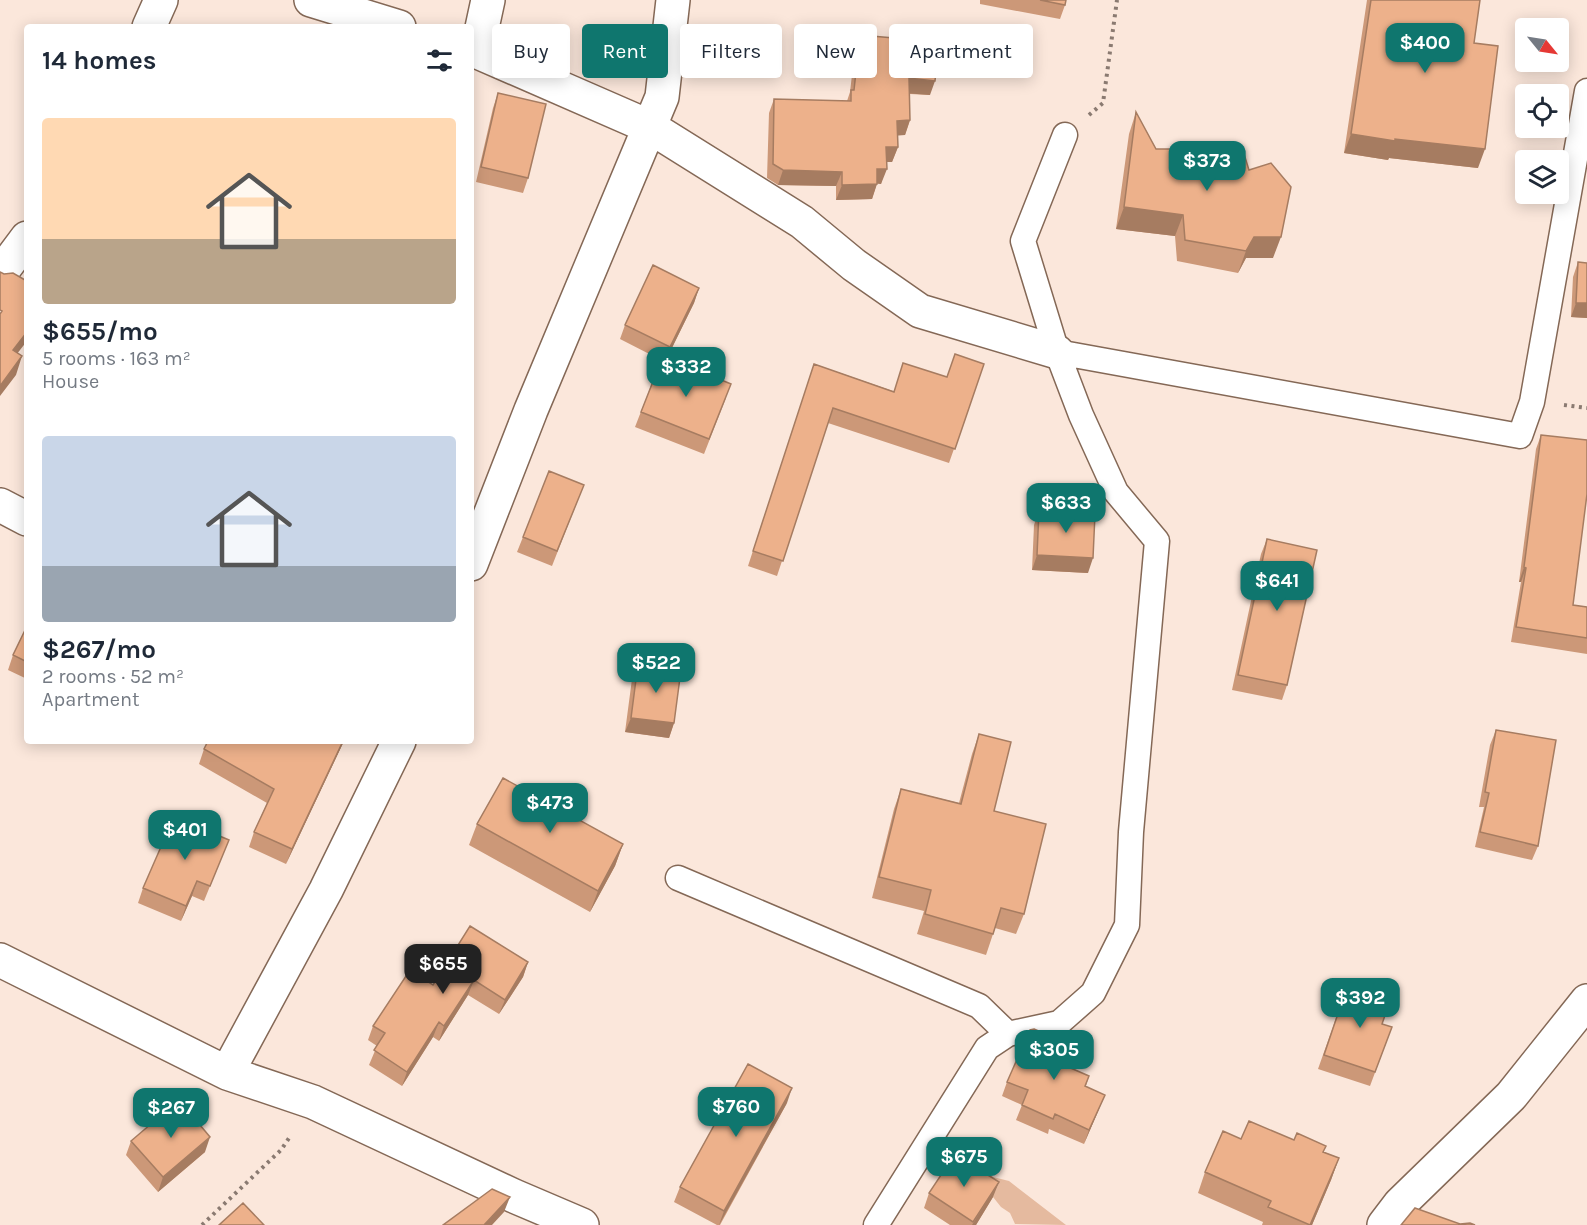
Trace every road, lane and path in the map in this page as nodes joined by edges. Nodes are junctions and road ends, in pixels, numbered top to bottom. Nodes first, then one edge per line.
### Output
1 (161, 0) edge
2 (311, 0) edge
3 (488, 0) edge
4 (673, 0) edge
5 (1117, 0) edge
6 (150, 24) edge
7 (389, 24) edge
8 (474, 50) edge
9 (1587, 91) edge
10 (650, 127) junction
11 (1065, 135) joint
12 (24, 242) edge
13 (0, 274) edge
14 (1057, 352) junction
15 (0, 505) edge
16 (24, 517) edge
17 (474, 556) edge
18 (398, 744) edge
19 (678, 878) dead end
20 (0, 960) edge
21 (1587, 1001) edge
22 (1008, 1034) junction
23 (226, 1073) junction
24 (314, 1102) junction
25 (1401, 1213) edge
26 (202, 1225) edge
27 (582, 1225) edge
28 (876, 1225) edge

1 - 6 street
2 - 7 street
3 - 8 street
4 - 10 street
5 - 11 path
8 - 10 street
9 - 14 lane
10 - 14 street
10 - 17 street
11 - 14 lane
12 - 13 street
14 - 22 lane
15 - 16 street
18 - 23 street
19 - 22 lane
20 - 23 street
21 - 25 street
22 - 28 lane
23 - 24 street
24 - 26 path
24 - 27 street

